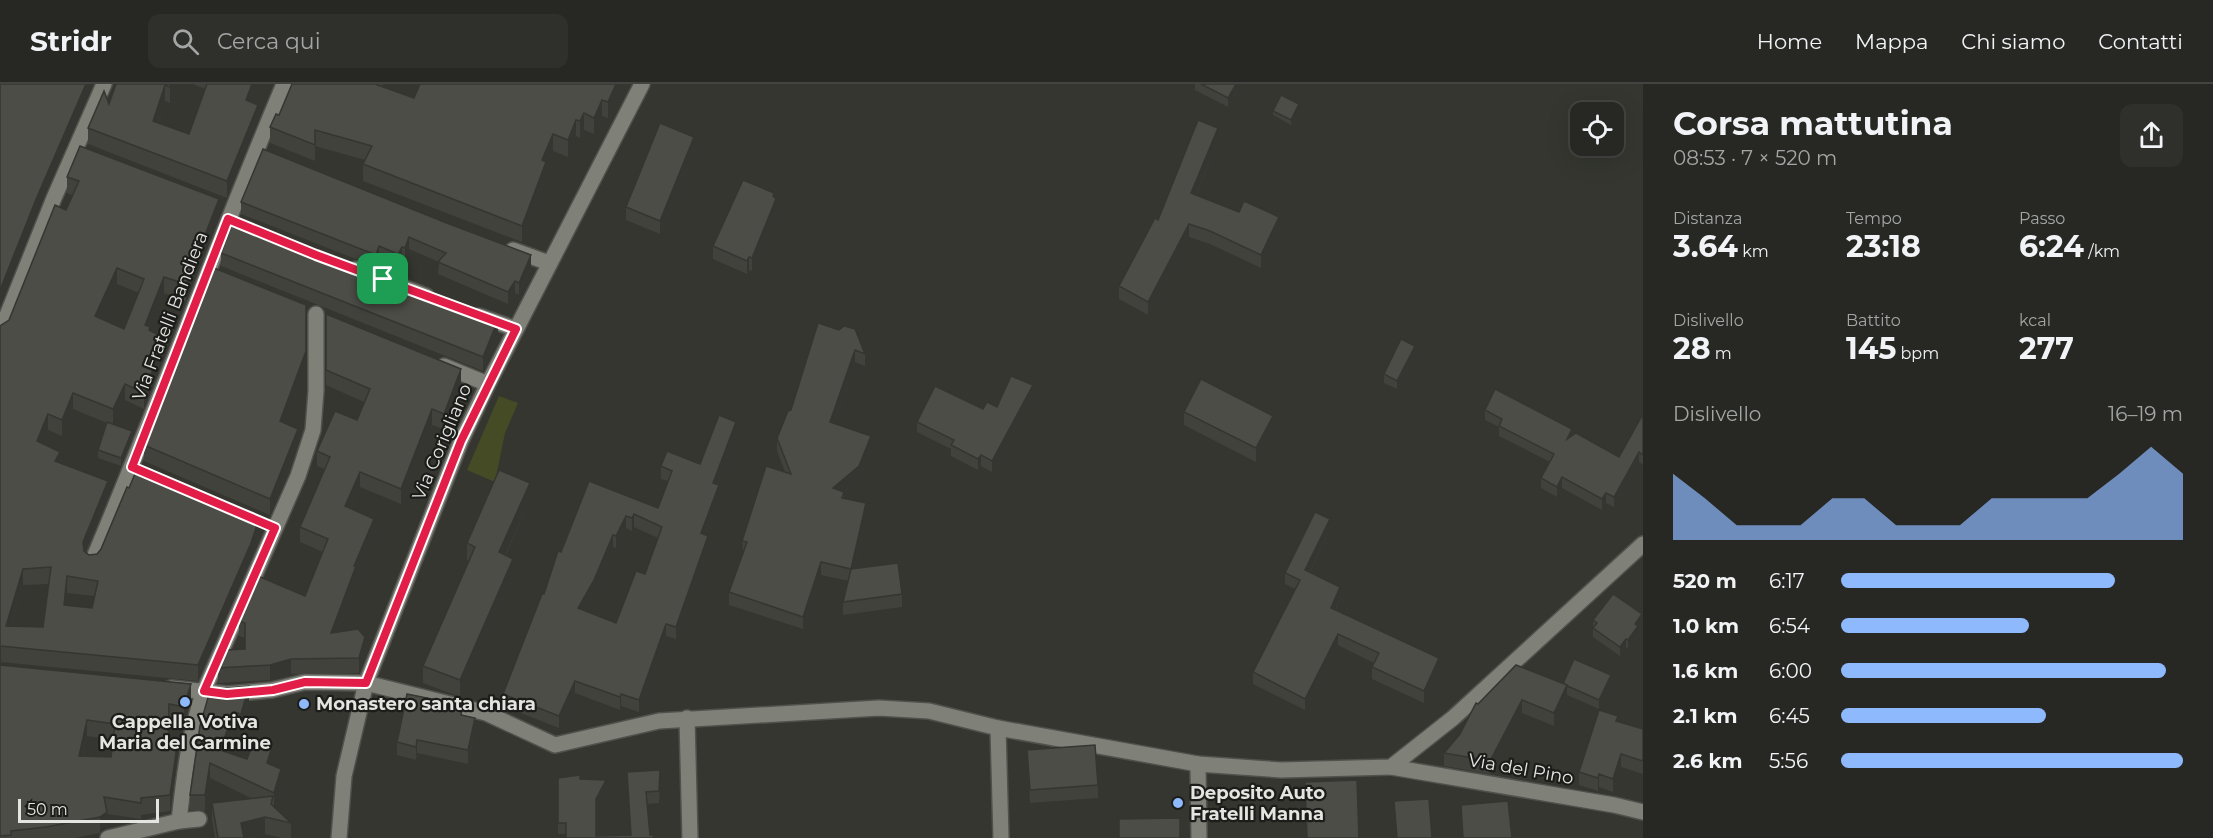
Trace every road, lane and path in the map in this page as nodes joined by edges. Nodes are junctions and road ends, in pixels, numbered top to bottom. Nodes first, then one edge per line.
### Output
1 (104, 84) edge
2 (284, 84) edge
3 (642, 84) edge
4 (498, 244) edge
5 (338, 263) edge
6 (549, 263) junction
7 (438, 300) edge
8 (460, 309) edge
9 (316, 314) dead end
10 (516, 329) junction
11 (0, 333) edge
12 (434, 362) edge
13 (488, 384) junction
14 (1643, 544) edge
15 (92, 562) edge
16 (366, 683) junction
17 (152, 686) edge
18 (204, 691) junction
19 (687, 718) junction
20 (998, 728) junction
21 (1198, 764) junction
22 (1391, 767) junction
23 (1643, 812) edge
24 (199, 819) dead end
25 (179, 821) junction
26 (108, 838) edge
27 (339, 838) edge
28 (690, 838) edge
29 (1000, 838) edge
30 (1199, 838) edge

1 - 11 street
2 - 15 street, Via Fratelli Bandiera
3 - 6 street, Via Corigliano
4 - 6 street
5 - 7 street
6 - 10 street, Via Corigliano
8 - 10 street
9 - 18 street
10 - 13 street, Via Corigliano
12 - 13 street
13 - 16 street, Via Corigliano
14 - 22 street
16 - 18 street, Via del Pino
16 - 19 street, Via del Pino
16 - 27 street, Via Corigliano
17 - 18 street, Via del Pino
18 - 25 street
19 - 20 street, Via del Pino
19 - 28 street
20 - 21 street, Via del Pino
20 - 29 street
21 - 22 street, Via del Pino
21 - 30 street
22 - 23 street, Via del Pino
24 - 25 street
25 - 26 street

